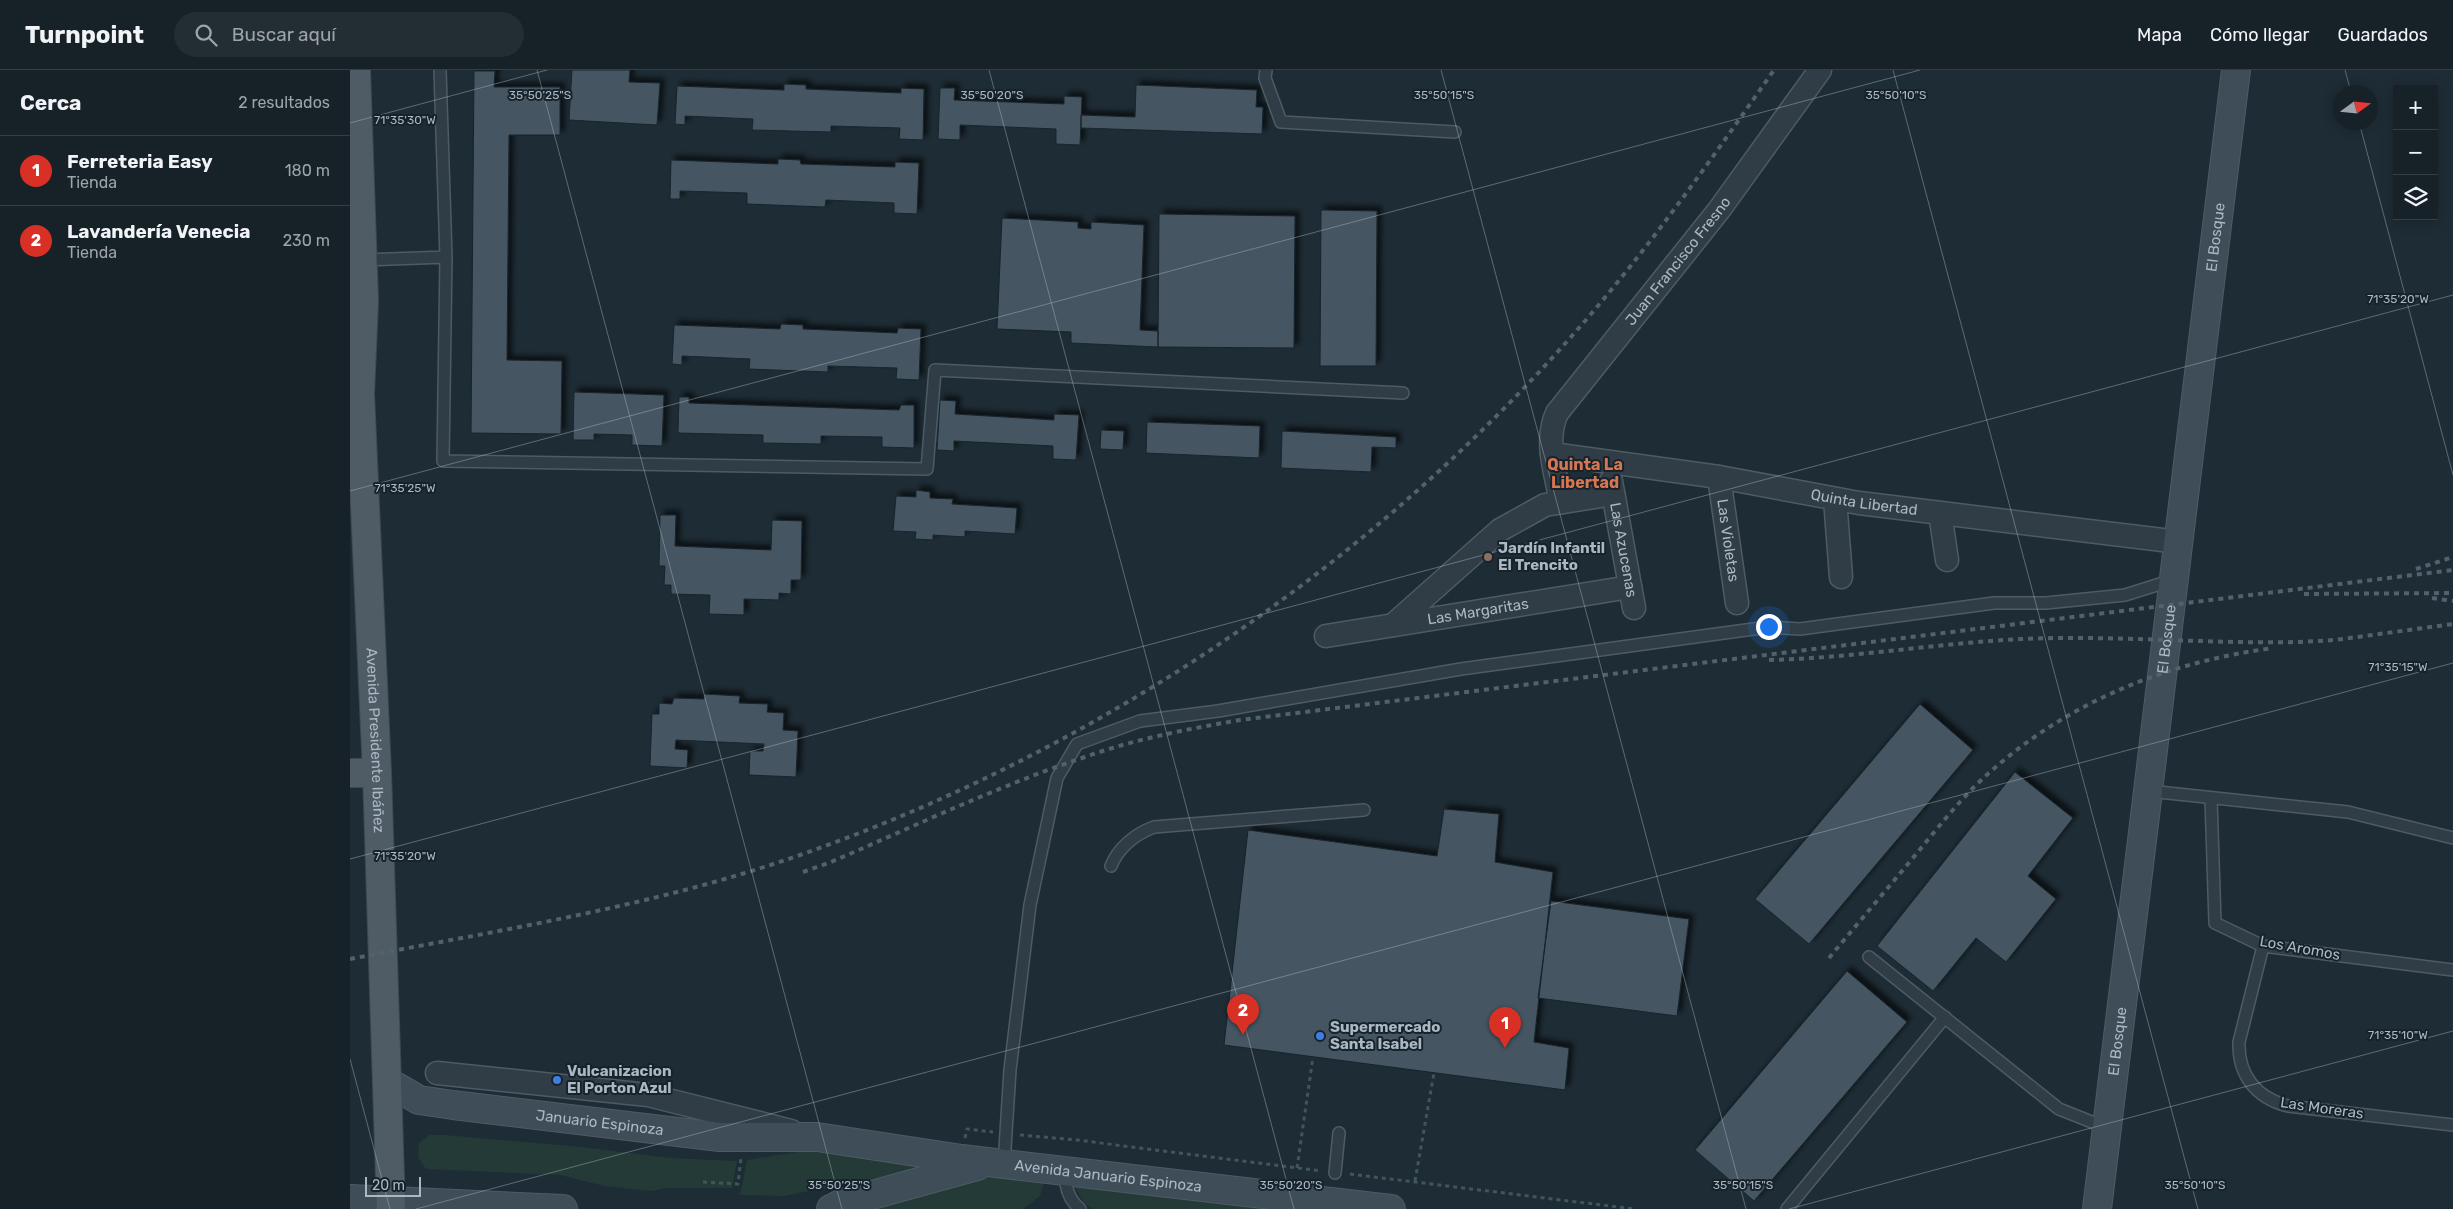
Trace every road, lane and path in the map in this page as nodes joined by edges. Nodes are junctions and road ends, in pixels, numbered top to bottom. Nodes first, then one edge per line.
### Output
1 (356, 70) edge
2 (440, 70) edge
3 (1266, 70) edge
4 (1820, 70) edge
5 (2236, 70) edge
6 (1455, 132) dead end
7 (446, 256) junction
8 (363, 260) junction
9 (350, 329) edge
10 (355, 393) edge
11 (1403, 393) dead end
12 (1552, 454) junction
13 (1608, 462) junction
14 (1719, 477) junction
15 (357, 488) edge
16 (1613, 494) junction
17 (1835, 499) junction
18 (1562, 502) junction
19 (1940, 513) junction
20 (2179, 542) junction
21 (1947, 560) dead end
22 (1841, 577) dead end
23 (2174, 579) junction
24 (1632, 597) joint
25 (1737, 603) dead end
26 (1393, 625) junction
27 (1326, 636) dead end
28 (350, 773) edge
29 (377, 773) junction
30 (2149, 791) junction
31 (2211, 798) junction
32 (1364, 810) dead end
33 (2453, 838) edge
34 (1111, 866) dead end
35 (2263, 946) junction
36 (1869, 957) dead end
37 (2453, 970) edge
38 (1945, 1018) junction
39 (1312, 1057) dead end
40 (437, 1073) dead end
41 (1434, 1073) dead end
42 (388, 1082) junction
43 (2453, 1125) edge
44 (2107, 1128) junction
45 (1006, 1133) junction
46 (1339, 1133) dead end
47 (817, 1137) junction
48 (742, 1152) dead end
49 (962, 1160) junction
50 (997, 1163) junction
51 (1297, 1168) junction
52 (1064, 1170) junction
53 (1335, 1173) junction
54 (1415, 1181) junction
55 (703, 1182) dead end
56 (350, 1199) edge
57 (391, 1205) edge
58 (563, 1209) edge
59 (831, 1209) edge
60 (1080, 1209) edge
61 (1390, 1209) edge
62 (1634, 1209) edge
63 (1788, 1209) edge
64 (2097, 1209) edge

1 - 8 main road, Avenida Presidente Ibáñez
2 - 7 lane
3 - 6 lane
4 - 12 street, Juan Francisco Fresno
5 - 20 street, El Bosque
7 - 8 lane
7 - 11 lane
8 - 10 main road, Avenida Presidente Ibáñez
9 - 10 main road, Avenida Presidente Ibáñez
10 - 15 main road, Avenida Presidente Ibáñez
12 - 13 street, Quinta Libertad
12 - 18 street, Juan Francisco Fresno
13 - 14 street, Quinta Libertad
13 - 16 street, Las Azucenas
14 - 17 street, Quinta Libertad
14 - 25 street, Las Violetas
15 - 29 main road, Avenida Presidente Ibáñez
16 - 18 street
16 - 24 street, Las Azucenas
17 - 19 street, Quinta Libertad
17 - 22 street
18 - 26 street
19 - 20 street, Quinta Libertad
19 - 21 street
20 - 23 street, El Bosque
23 - 30 street, El Bosque
23 - 45 lane
24 - 26 street, Las Margaritas
26 - 27 street, Las Margaritas
28 - 29 main road
29 - 42 main road, Avenida Presidente Ibáñez
30 - 31 lane
30 - 44 street, El Bosque
31 - 33 lane
31 - 35 lane, Los Aromos
32 - 34 lane
35 - 37 lane, Los Aromos
35 - 43 lane, Las Moreras
36 - 38 lane
38 - 44 lane
38 - 63 lane
39 - 51 path
40 - 47 street, Januario Espinoza
41 - 54 path
42 - 47 street, Januario Espinoza
42 - 57 main road, Avenida Presidente Ibáñez
44 - 64 street, El Bosque
45 - 49 path
45 - 50 lane
45 - 51 path
46 - 53 lane
47 - 49 street, Januario Espinoza
48 - 55 path
49 - 50 street, Januario Espinoza
50 - 52 street, Avenida Januario Espinoza
50 - 59 street, Avenida Januario Espinoza
51 - 53 path
52 - 60 lane
52 - 61 street, Avenida Januario Espinoza
53 - 54 path
54 - 62 path
56 - 57 street
57 - 58 street

